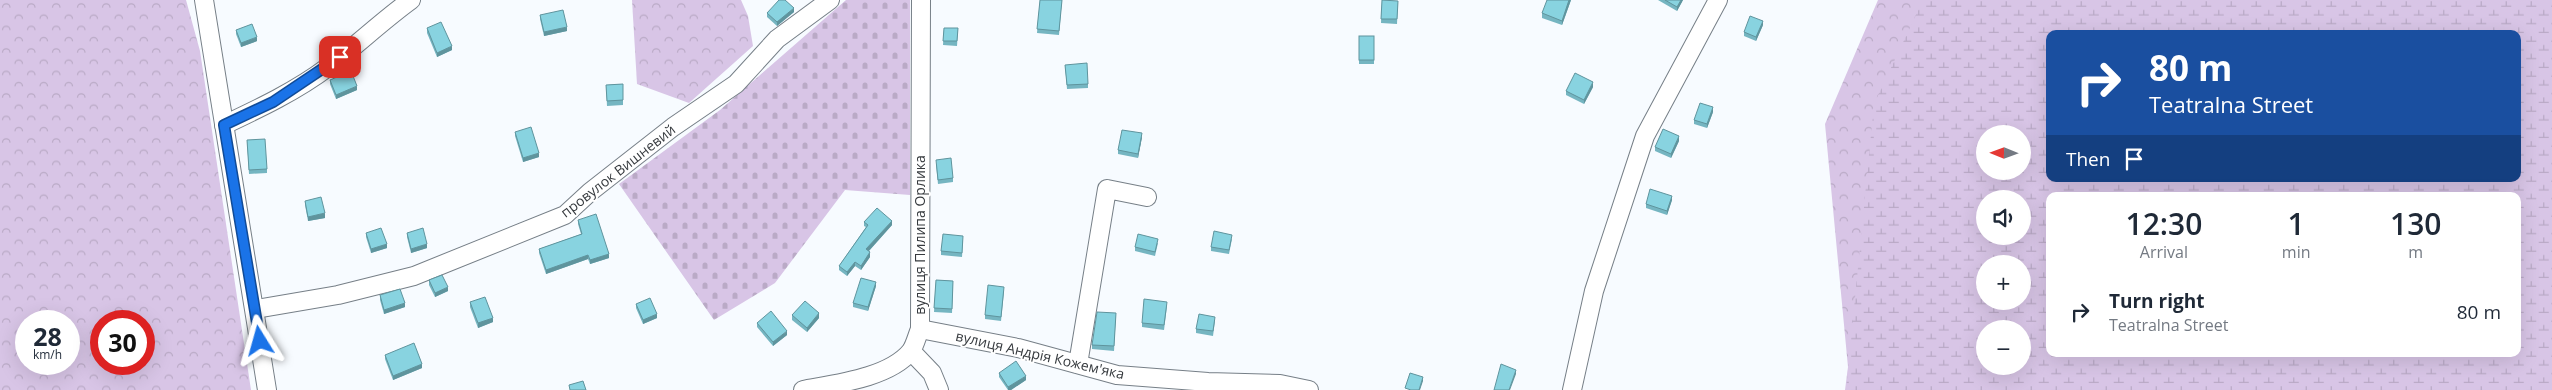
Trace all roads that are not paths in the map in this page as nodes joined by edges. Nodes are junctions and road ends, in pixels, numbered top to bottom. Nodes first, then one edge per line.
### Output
1 (204, 0) edge
2 (411, 0) edge
3 (830, 0) edge
4 (921, 0) edge
5 (1718, 0) edge
6 (224, 125) junction
7 (1147, 197) dead end
8 (256, 309) junction
9 (920, 329) junction
10 (911, 350) junction
11 (1078, 364) junction
12 (883, 371) junction
13 (267, 390) edge
14 (802, 390) edge
15 (874, 390) edge
16 (939, 390) edge
17 (1309, 390) edge
18 (1572, 390) edge

1 - 6 street
2 - 6 street
3 - 8 street, провулок Вишневий
4 - 9 street, вулиця Пилипа Орлика
5 - 18 street
6 - 8 street
7 - 11 street
8 - 13 street
9 - 10 street, вулиця Пилипа Орлика
9 - 11 street, вулиця Андрія Кожем'яка
10 - 12 street, вулиця Пилипа Орлика
10 - 16 street
11 - 17 street, вулиця Андрія Кожем'яка
12 - 14 street, вулиця Пилипа Орлика
12 - 15 street

